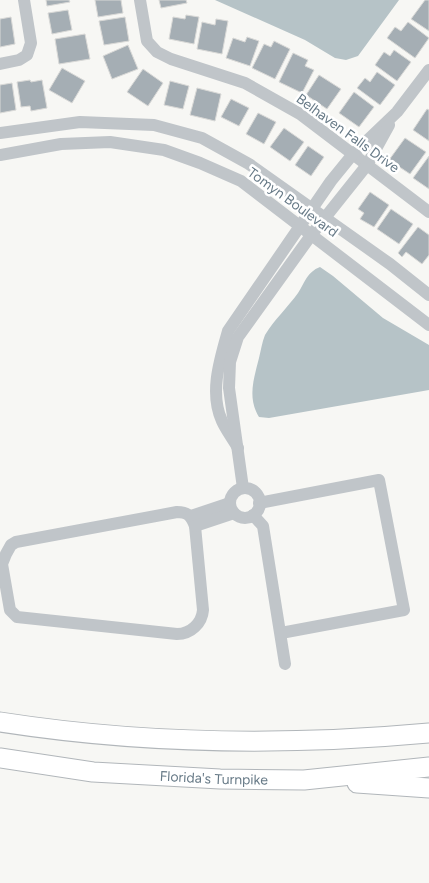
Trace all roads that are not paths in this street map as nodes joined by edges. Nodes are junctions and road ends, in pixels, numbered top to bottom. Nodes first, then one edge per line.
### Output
1 (24, 0) edge
2 (140, 0) edge
3 (0, 64) edge
4 (429, 70) edge
5 (397, 112) junction
6 (0, 133) edge
7 (353, 154) junction
8 (0, 155) edge
9 (367, 165) junction
10 (331, 181) junction
11 (345, 193) junction
12 (312, 209) junction
13 (429, 212) edge
14 (325, 218) junction
15 (301, 226) junction
16 (312, 234) junction
17 (429, 295) edge
18 (429, 325) edge
19 (233, 334) junction
20 (244, 488) junction
21 (259, 503) junction
22 (232, 508) junction
23 (252, 515) junction
24 (193, 521) junction
25 (281, 633) junction
26 (286, 664) dead end
27 (0, 722) edge
28 (429, 733) edge
29 (0, 758) edge
30 (429, 768) edge
31 (304, 780) junction
32 (429, 788) edge

1 - 3 street
2 - 7 street, Belhaven Falls Drive
4 - 5 street
5 - 7 street
5 - 9 street
6 - 12 street, Tomyn Boulevard
7 - 9 street, Belhaven Falls Drive
7 - 10 street
8 - 15 street, Tomyn Boulevard
9 - 11 street
9 - 13 street, Belhaven Falls Drive
10 - 11 street
10 - 12 street
11 - 14 street
12 - 14 street, Tomyn Boulevard
12 - 15 street
14 - 16 street
14 - 17 street, Tomyn Boulevard
15 - 16 street, Tomyn Boulevard
15 - 19 street
16 - 18 street, Tomyn Boulevard
16 - 19 street
19 - 20 street
20 - 21 street
20 - 22 street
21 - 23 street
21 - 25 street
22 - 23 street
22 - 24 street
23 - 25 street
24 - 24 street
25 - 26 street
27 - 28 highway
29 - 31 highway, Florida's Turnpike
30 - 31 highway, Florida's Turnpike
31 - 32 highway

